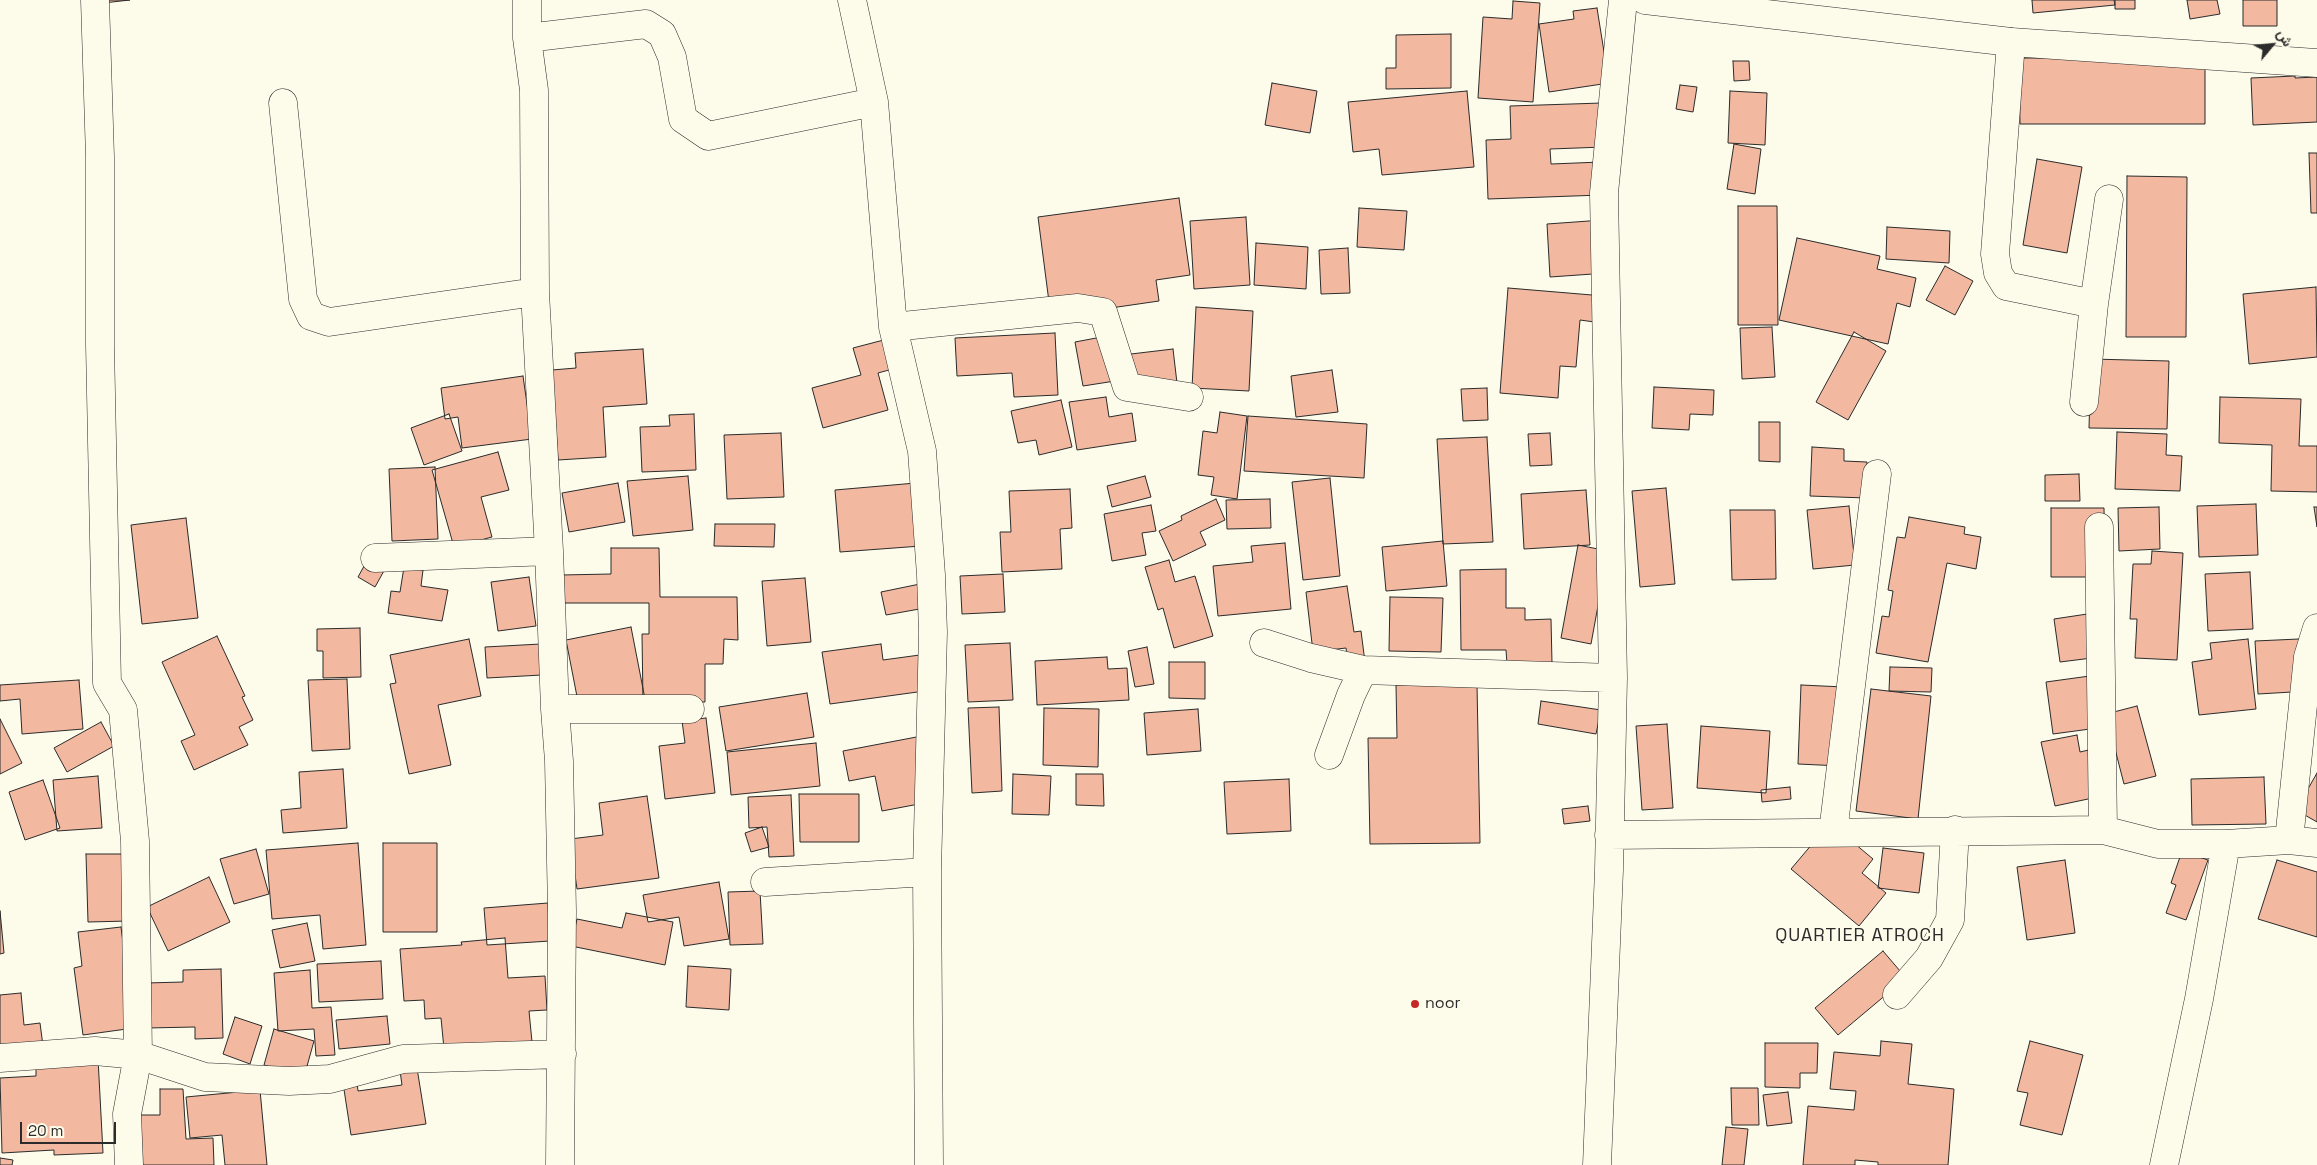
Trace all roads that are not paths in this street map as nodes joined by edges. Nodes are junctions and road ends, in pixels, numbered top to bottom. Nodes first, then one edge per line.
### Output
1 (95, 0) edge
2 (526, 0) edge
3 (852, 0) edge
4 (1623, 0) edge
5 (1645, 0) edge
6 (527, 38) junction
7 (2011, 42) junction
8 (2317, 63) edge
9 (874, 102) junction
10 (283, 103) dead end
11 (2109, 199) dead end
12 (535, 292) junction
13 (2094, 304) junction
14 (893, 327) junction
15 (1189, 397) dead end
16 (2084, 402) dead end
17 (1878, 474) dead end
18 (2098, 528) dead end
19 (549, 550) junction
20 (376, 558) dead end
21 (2317, 628) edge
22 (1264, 643) dead end
23 (1363, 670) junction
24 (1612, 678) junction
25 (555, 709) junction
26 (690, 709) dead end
27 (1329, 754) dead end
28 (1955, 830) junction
29 (2103, 830) junction
30 (1833, 832) junction
31 (1609, 836) junction
32 (2289, 840) junction
33 (2317, 843) edge
34 (2226, 844) junction
35 (927, 872) junction
36 (765, 882) dead end
37 (1897, 994) dead end
38 (562, 1054) junction
39 (138, 1056) junction
40 (0, 1058) edge
41 (129, 1165) edge
42 (560, 1165) edge
43 (930, 1165) edge
44 (1596, 1165) edge
45 (2164, 1165) edge

1 - 39 street
2 - 6 street
3 - 9 street
4 - 24 street
5 - 7 street
6 - 9 street
6 - 12 street
7 - 8 street
7 - 13 street
9 - 14 street
10 - 12 street
11 - 13 street
12 - 19 street
13 - 16 street
14 - 15 street
14 - 35 street
17 - 30 street
18 - 29 street
19 - 20 street
19 - 25 street
21 - 32 street
22 - 23 street
23 - 24 street
23 - 27 street
24 - 31 street
25 - 26 street
25 - 38 street
28 - 29 street
28 - 30 street
28 - 37 street
29 - 34 street
30 - 31 street
31 - 44 street
32 - 33 street
32 - 34 street
34 - 45 street
35 - 36 street
35 - 43 street
38 - 39 street
38 - 42 street
39 - 40 street
39 - 41 street

